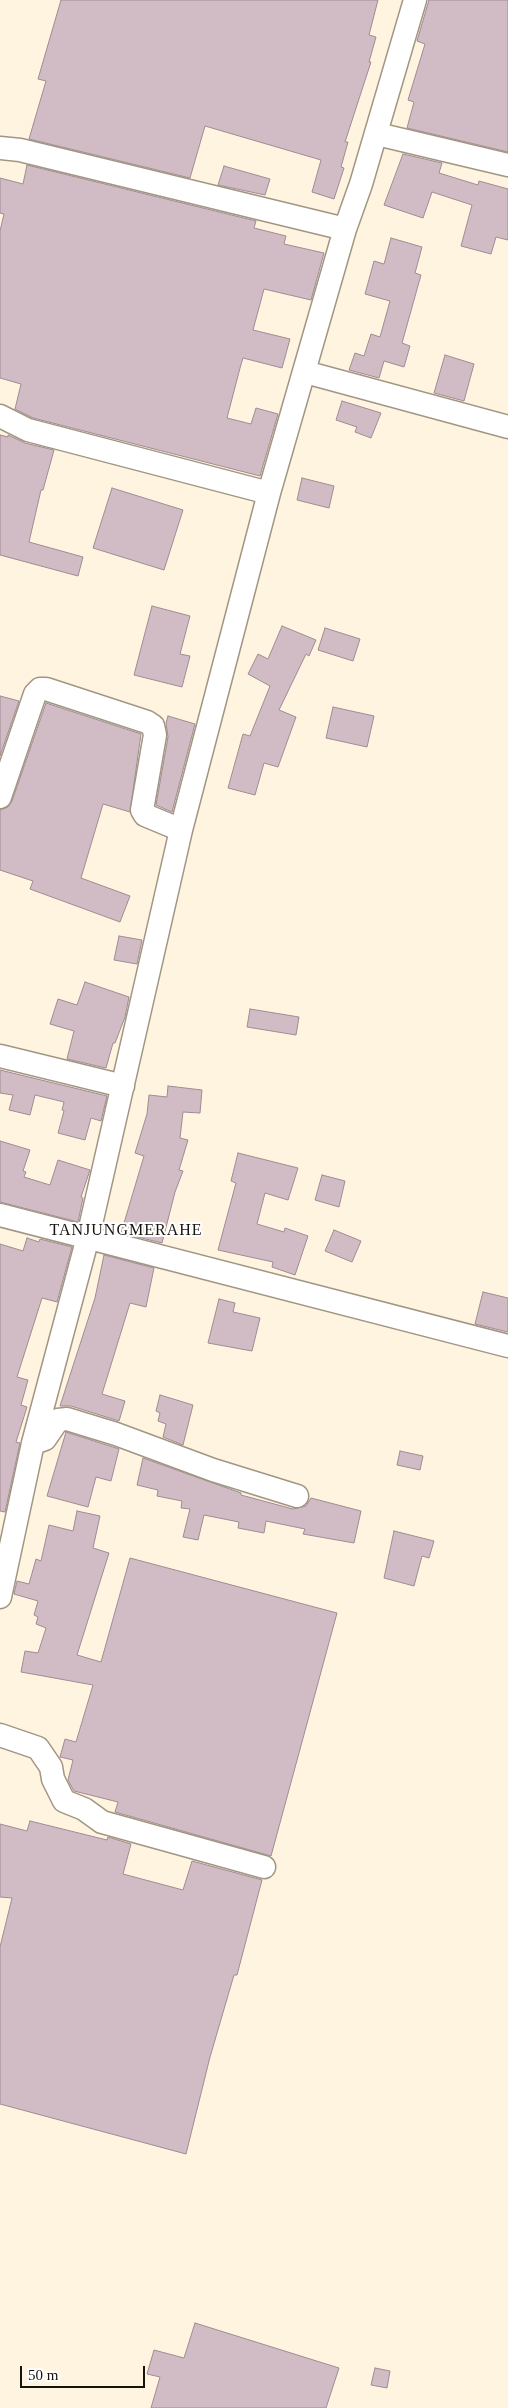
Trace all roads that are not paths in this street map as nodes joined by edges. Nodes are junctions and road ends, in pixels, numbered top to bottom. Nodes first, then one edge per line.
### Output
1 (415, 0) edge
2 (376, 134) junction
3 (0, 148) edge
4 (508, 165) edge
5 (345, 229) junction
6 (305, 372) junction
7 (0, 416) edge
8 (508, 427) edge
9 (269, 493) junction
10 (0, 797) edge
11 (181, 830) junction
12 (0, 1056) edge
13 (123, 1086) junction
14 (0, 1215) edge
15 (88, 1237) junction
16 (508, 1346) edge
17 (33, 1443) junction
18 (297, 1496) dead end
19 (0, 1597) edge
20 (0, 1735) edge
21 (264, 1867) dead end

1 - 2 street
2 - 4 street
2 - 5 street
3 - 5 street
5 - 6 street
6 - 8 street
6 - 9 street
7 - 9 street
9 - 11 street
10 - 11 street
11 - 13 street
12 - 13 street
13 - 15 street
14 - 15 street
15 - 16 street
15 - 17 street
17 - 18 street
17 - 19 street
20 - 21 street

